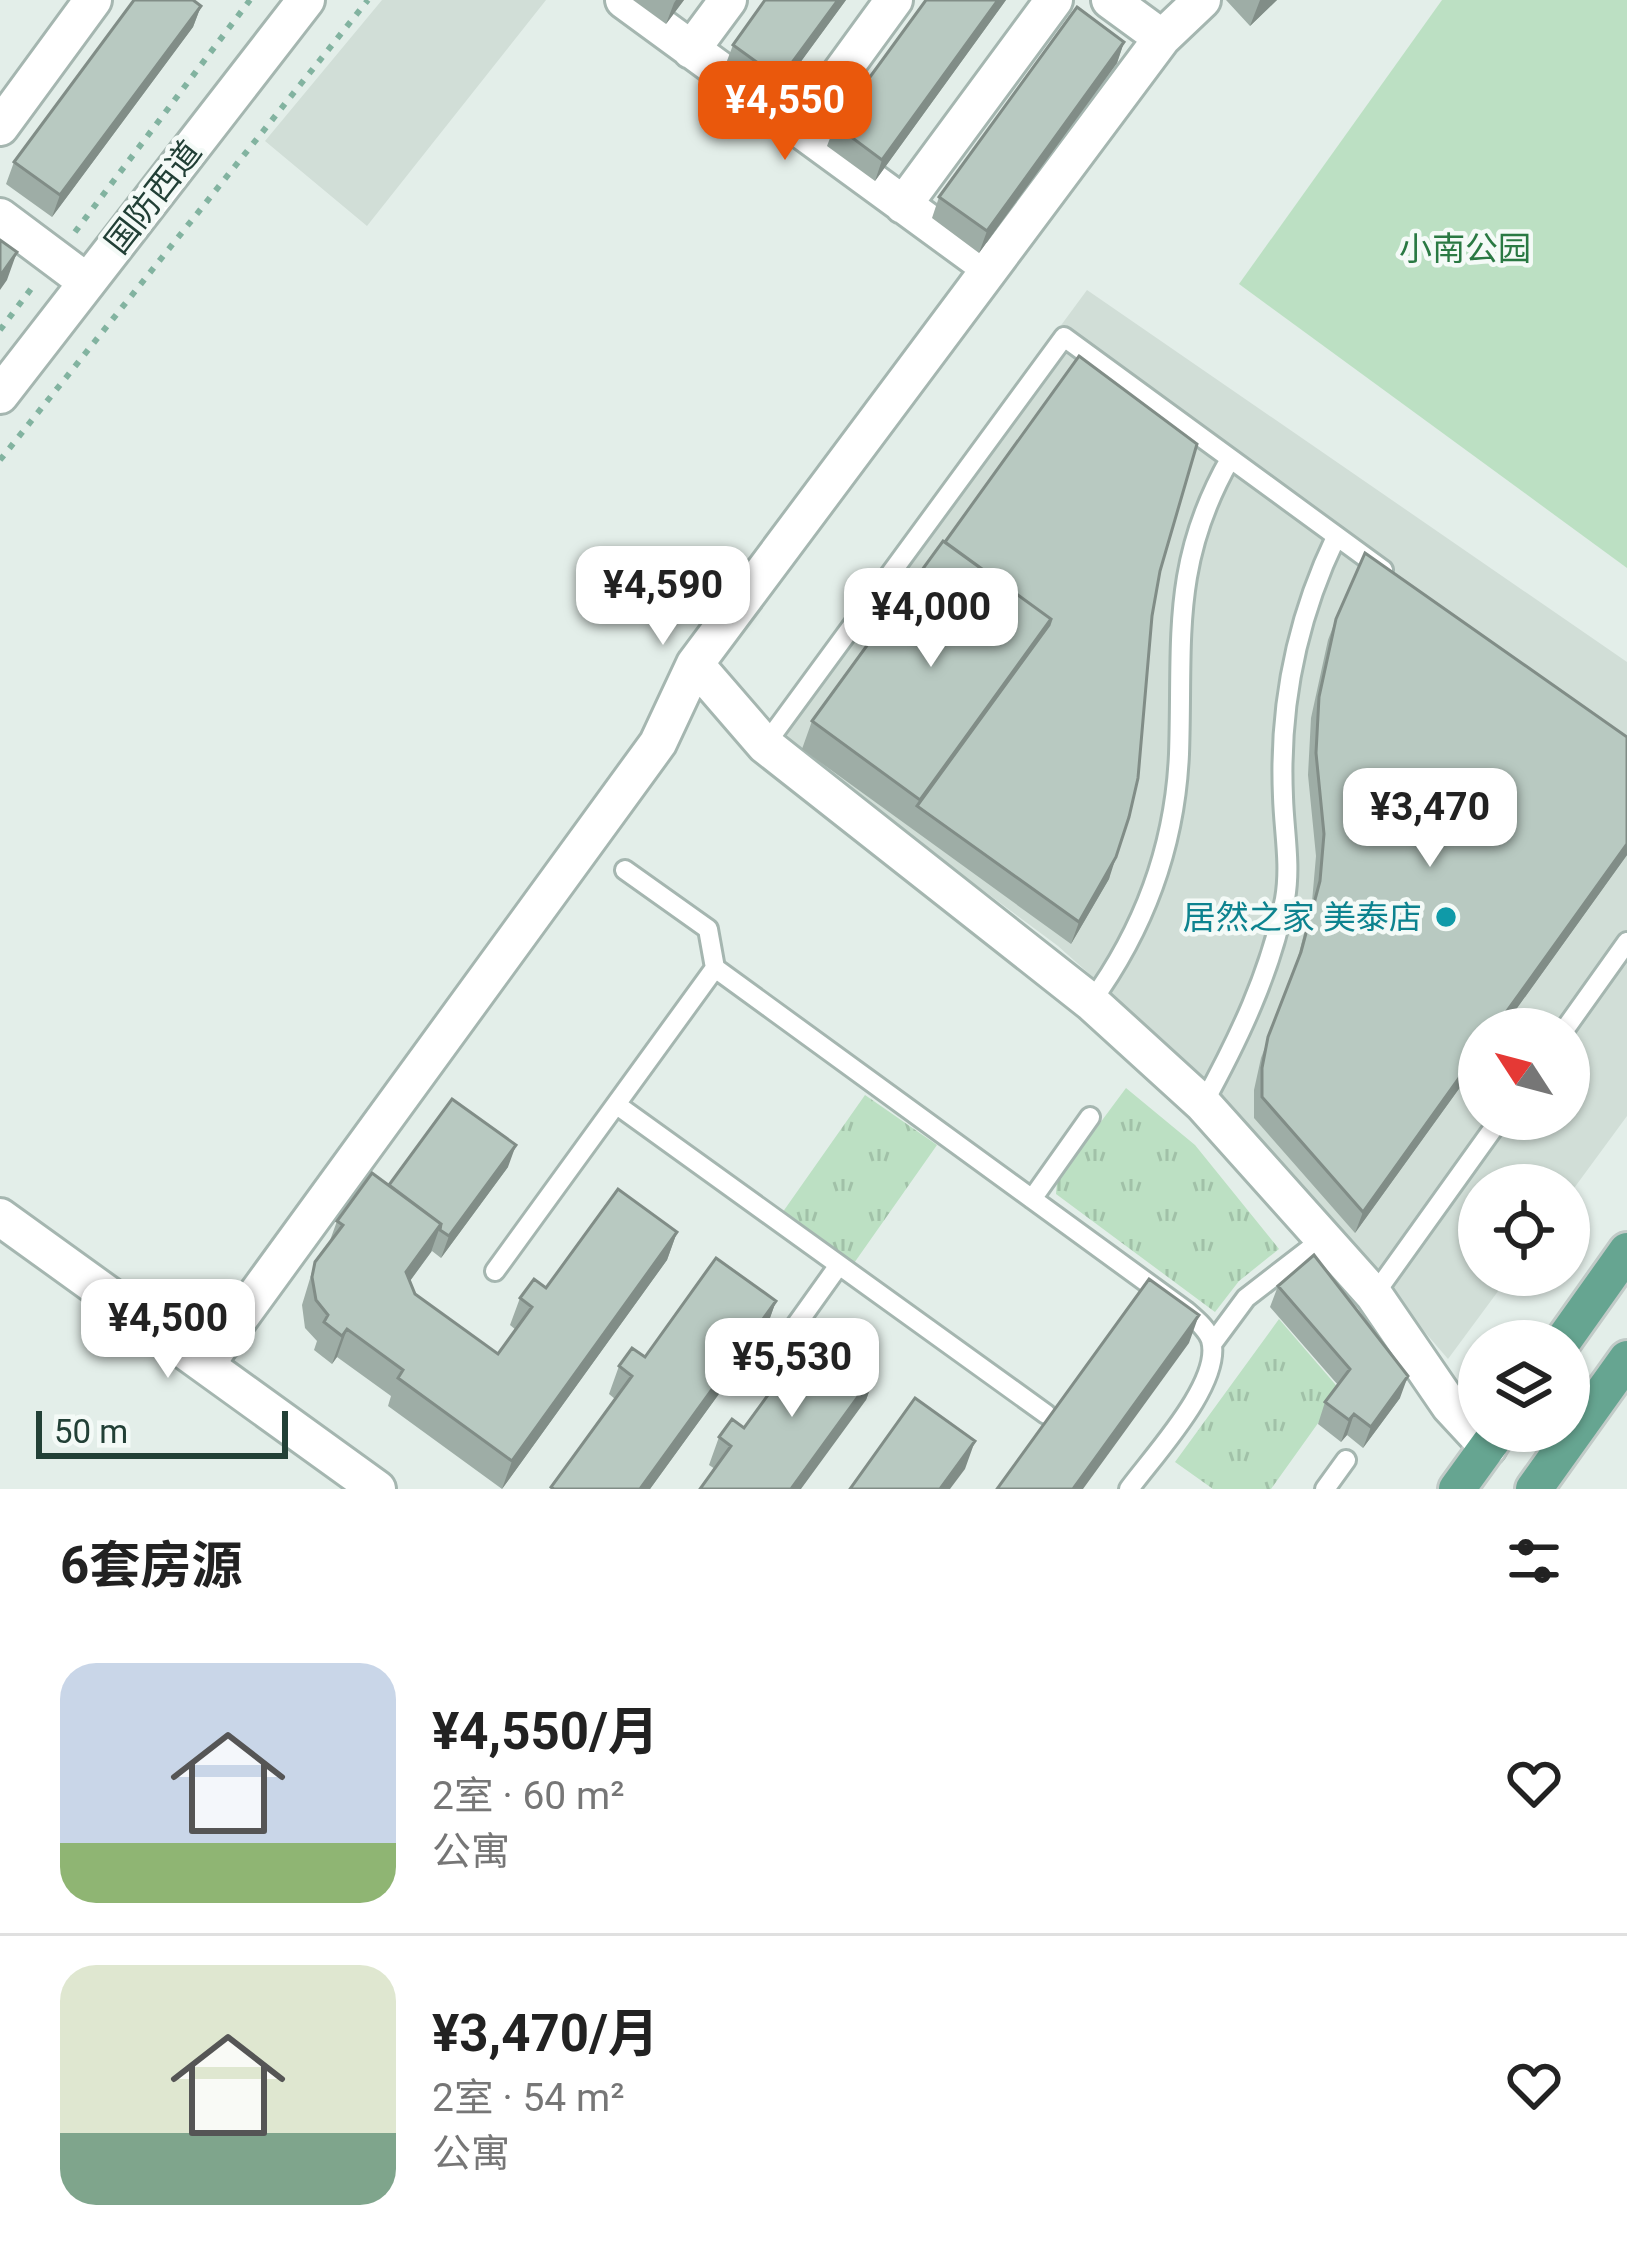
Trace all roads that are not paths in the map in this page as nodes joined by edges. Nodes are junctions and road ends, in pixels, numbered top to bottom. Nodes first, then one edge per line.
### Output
1 (93, 0) edge
2 (305, 0) edge
3 (624, 0) edge
4 (728, 0) edge
5 (895, 0) edge
6 (1054, 0) edge
7 (1110, 0) edge
8 (1202, 0) edge
9 (1162, 38) junction
10 (691, 50) junction
11 (0, 128) edge
12 (800, 129) junction
13 (903, 205) junction
14 (0, 218) edge
15 (989, 267) junction
16 (87, 282) junction
17 (0, 394) edge
18 (1230, 459) junction
19 (1336, 537) junction
20 (1394, 578) edge
21 (695, 664) junction
22 (765, 745) junction
23 (626, 870) dead end
24 (1627, 942) edge
25 (715, 968) junction
26 (1091, 1002) junction
27 (1580, 1008) edge
28 (1202, 1104) junction
29 (616, 1105) junction
30 (1090, 1117) dead end
31 (1485, 1140) edge
32 (1031, 1198) junction
33 (0, 1216) edge
34 (1324, 1237) junction
35 (1627, 1251) edge
36 (838, 1265) junction
37 (495, 1271) dead end
38 (1374, 1295) junction
39 (1578, 1320) edge
40 (794, 1328) dead end
41 (1212, 1344) junction
42 (1627, 1359) edge
43 (206, 1364) junction
44 (1458, 1412) edge
45 (1046, 1414) edge
46 (1484, 1452) edge
47 (1346, 1460) dead end
48 (1134, 1483) edge
49 (366, 1486) edge
50 (1155, 1489) edge
51 (1325, 1489) edge
52 (1457, 1489) edge
53 (1534, 1489) edge

1 - 11 street
2 - 16 street, 国防西道
3 - 10 street
4 - 10 street
5 - 12 street
6 - 13 street
7 - 9 street
8 - 9 street
9 - 15 street
10 - 12 street
12 - 13 street
13 - 15 street
14 - 16 street
15 - 21 street
16 - 17 street, 国防西道
18 - 19 lane
18 - 22 lane
18 - 26 lane
19 - 20 lane
19 - 28 lane
21 - 22 street
21 - 43 street
22 - 26 street
23 - 25 lane
24 - 27 lane
25 - 29 lane
25 - 32 lane
26 - 28 street
28 - 34 street
29 - 36 lane
29 - 37 lane
30 - 32 lane
31 - 38 lane
32 - 41 lane
33 - 43 street
34 - 38 street
34 - 41 lane
35 - 39 main road
36 - 40 lane
36 - 45 lane
38 - 44 street
41 - 48 lane
42 - 53 main road
43 - 49 street
46 - 52 main road
47 - 51 lane
48 - 50 lane

